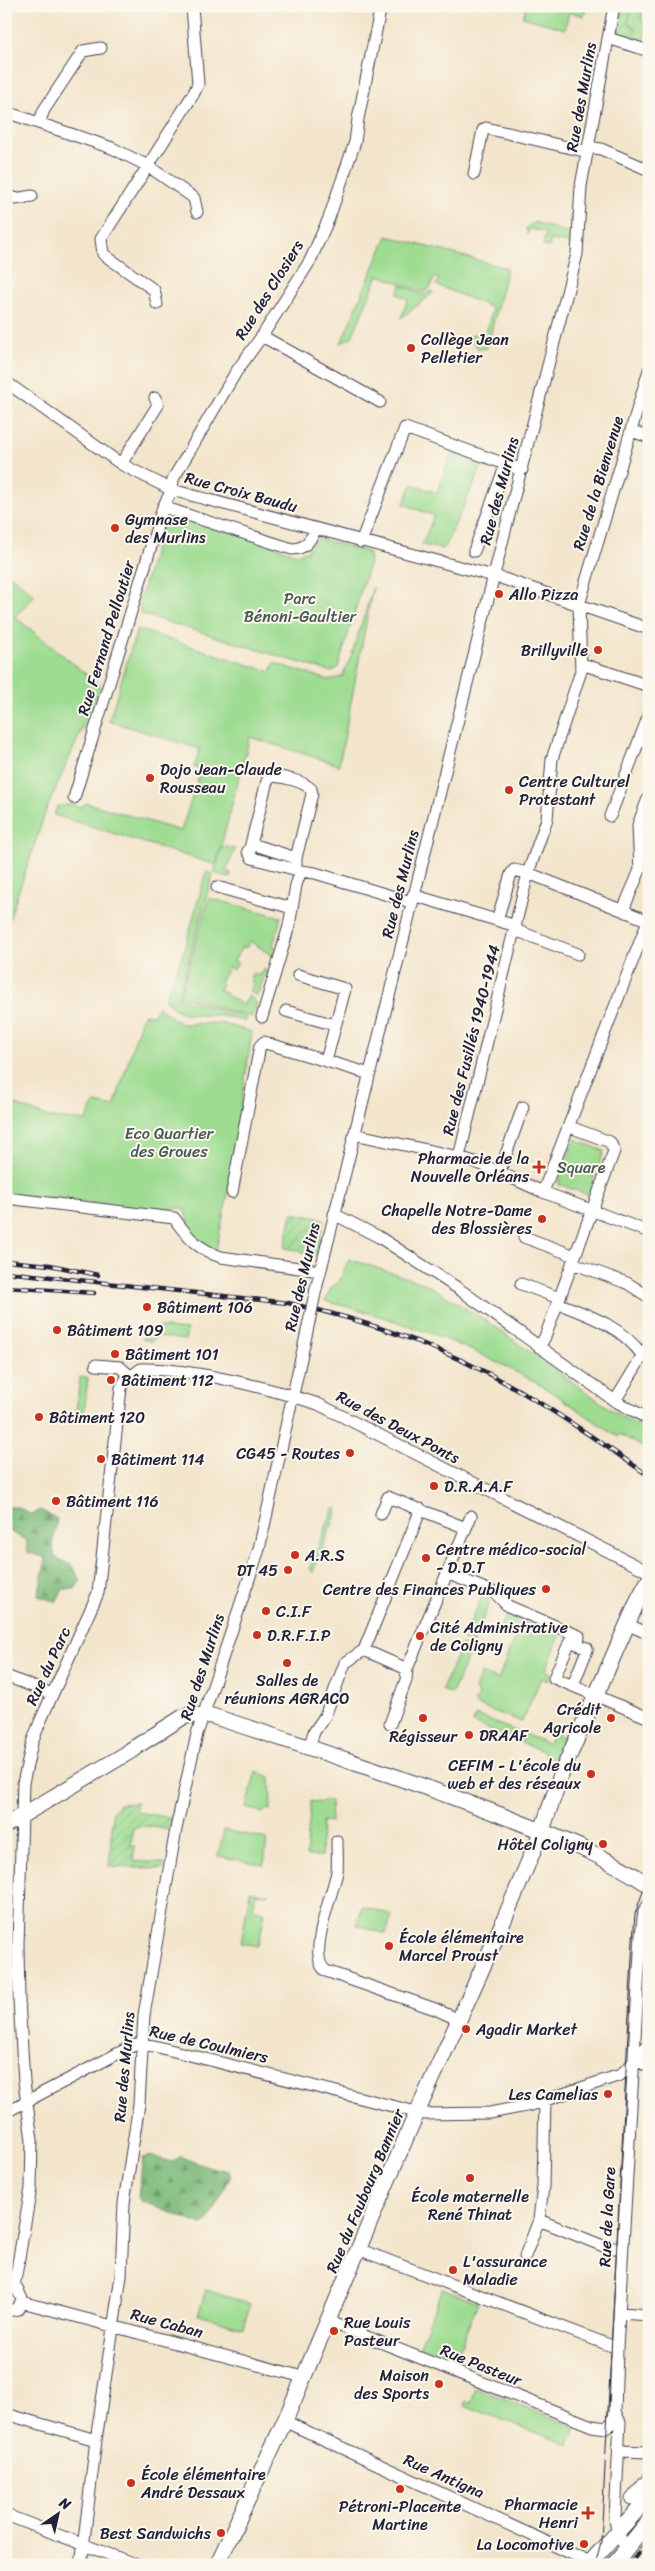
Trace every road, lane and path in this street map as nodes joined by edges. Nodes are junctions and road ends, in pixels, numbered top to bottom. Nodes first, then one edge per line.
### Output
1 (192, 6) edge
2 (381, 6) edge
3 (614, 6) edge
4 (608, 38) junction
5 (101, 48) dead end
6 (649, 51) edge
7 (6, 112) edge
8 (39, 123) junction
9 (588, 149) junction
10 (148, 166) junction
11 (649, 170) edge
12 (474, 174) dead end
13 (6, 193) edge
14 (32, 196) dead end
15 (197, 212) dead end
16 (157, 304) dead end
17 (262, 336) junction
18 (649, 370) edge
19 (6, 382) edge
20 (155, 398) dead end
21 (380, 402) dead end
22 (631, 431) junction
23 (649, 437) edge
24 (121, 464) junction
25 (506, 464) junction
26 (522, 470) junction
27 (172, 490) junction
28 (163, 507) junction
29 (316, 529) junction
30 (361, 542) junction
31 (474, 551) dead end
32 (494, 576) junction
33 (579, 605) junction
34 (649, 629) edge
35 (582, 664) junction
36 (649, 686) edge
37 (649, 715) edge
38 (649, 796) edge
39 (74, 798) dead end
40 (610, 816) dead end
41 (643, 828) edge
42 (644, 864) edge
43 (298, 866) junction
44 (528, 873) junction
45 (217, 887) dead end
46 (412, 899) junction
47 (292, 908) junction
48 (623, 910) junction
49 (497, 920) junction
50 (648, 921) edge
51 (516, 928) junction
52 (578, 954) dead end
53 (298, 975) dead end
54 (286, 1011) dead end
55 (262, 1017) dead end
56 (335, 1025) junction
57 (326, 1061) junction
58 (370, 1074) junction
59 (523, 1107) dead end
60 (570, 1127) junction
61 (354, 1134) junction
62 (459, 1157) junction
63 (500, 1171) junction
64 (232, 1192) dead end
65 (544, 1192) junction
66 (6, 1198) edge
67 (593, 1210) junction
68 (334, 1214) junction
69 (649, 1231) edge
70 (524, 1237) dead end
71 (574, 1259) junction
72 (320, 1271) junction
73 (521, 1284) dead end
74 (649, 1298) edge
75 (558, 1300) junction
76 (649, 1345) edge
77 (539, 1346) junction
78 (643, 1356) junction
79 (96, 1365) dead end
80 (130, 1376) junction
81 (292, 1395) junction
82 (615, 1402) junction
83 (649, 1419) edge
84 (421, 1509) junction
85 (381, 1514) dead end
86 (471, 1516) dead end
87 (466, 1528) junction
88 (649, 1572) edge
89 (447, 1573) junction
90 (649, 1580) edge
91 (649, 1588) edge
92 (631, 1626) junction
93 (649, 1634) edge
94 (578, 1644) junction
95 (364, 1650) junction
96 (407, 1669) junction
97 (6, 1676) edge
98 (573, 1685) junction
99 (52, 1694) junction
100 (598, 1695) junction
101 (202, 1712) junction
102 (649, 1718) edge
103 (390, 1724) dead end
104 (309, 1748) junction
105 (22, 1815) junction
106 (6, 1824) edge
107 (542, 1830) junction
108 (338, 1841) dead end
109 (647, 1883) edge
110 (649, 1904) edge
111 (459, 2020) junction
112 (141, 2044) junction
113 (649, 2044) edge
114 (633, 2061) junction
115 (649, 2067) edge
116 (546, 2100) junction
117 (27, 2101) junction
118 (6, 2112) edge
119 (418, 2112) junction
120 (539, 2220) junction
121 (623, 2248) junction
122 (358, 2249) junction
123 (525, 2256) dead end
124 (10, 2287) edge
125 (22, 2302) junction
126 (6, 2310) edge
127 (620, 2313) junction
128 (649, 2315) edge
129 (327, 2321) junction
130 (113, 2326) junction
131 (617, 2348) junction
132 (303, 2377) junction
133 (615, 2412) junction
134 (6, 2414) edge
135 (284, 2421) junction
136 (96, 2440) junction
137 (619, 2451) junction
138 (649, 2452) edge
139 (649, 2477) edge
140 (616, 2496) junction
141 (640, 2501) edge
142 (6, 2516) edge
143 (649, 2521) edge
144 (617, 2531) junction
145 (84, 2545) junction
146 (626, 2549) junction
147 (589, 2563) edge
148 (81, 2565) edge
149 (137, 2565) edge
150 (217, 2565) edge
151 (614, 2565) edge

1 - 10 street
2 - 17 street, Rue des Closiers
3 - 4 street, Rue des Murlins
4 - 6 street
4 - 9 street, Rue des Murlins
5 - 8 street
7 - 8 street
8 - 10 street
9 - 11 street
9 - 12 street
9 - 26 street, Rue des Murlins
10 - 15 street
10 - 16 street
13 - 14 street
17 - 21 street
17 - 27 street, Rue des Closiers
18 - 22 street, Rue de la Bienvenue
19 - 24 street, Rue Croix Baudu
20 - 24 street
22 - 23 street
22 - 33 street, Rue de la Bienvenue
24 - 27 street, Rue Croix Baudu
25 - 26 street
25 - 30 street
25 - 31 street
26 - 32 street, Rue des Murlins
27 - 28 street, Rue Fernand Pelloutier
27 - 29 street, Rue Croix Baudu
28 - 29 street
28 - 39 street, Rue Fernand Pelloutier
29 - 30 street, Rue Croix Baudu
30 - 32 street, Rue Croix Baudu
32 - 33 street, Rue Croix Baudu
32 - 46 street, Rue des Murlins
33 - 34 street, Rue Croix Baudu
33 - 35 street, Rue de la Bienvenue
35 - 36 street
35 - 44 street, Rue des Fusillés 1940-1944
37 - 40 street
38 - 41 street
41 - 42 street
42 - 48 street
43 - 43 street
43 - 46 street
43 - 47 street
44 - 48 street
44 - 49 street
44 - 51 street, Rue des Fusillés 1940-1944
45 - 47 street
46 - 49 street
46 - 58 street, Rue des Murlins
47 - 55 street
48 - 50 street
49 - 51 street
50 - 60 street
51 - 52 street
51 - 62 street, Rue des Fusillés 1940-1944
53 - 56 street
54 - 56 street
56 - 57 street
57 - 58 street
57 - 64 street
58 - 61 street, Rue des Murlins
59 - 63 street
60 - 65 street
60 - 67 street
61 - 62 street
61 - 68 street, Rue des Murlins
62 - 63 street
63 - 65 street
65 - 67 street
66 - 72 street
67 - 69 street
67 - 71 street
68 - 72 street, Rue des Murlins
68 - 77 street
70 - 71 street
71 - 74 street
71 - 75 street
72 - 81 street, Rue des Murlins, bridge
73 - 75 street
75 - 77 street
75 - 78 street
76 - 78 street
77 - 82 street
78 - 82 street
79 - 80 street
80 - 81 street
80 - 99 street, Rue du Parc
81 - 88 street, Rue des Deux Ponts
81 - 101 street, Rue des Murlins
82 - 83 street
84 - 85 street
84 - 87 street
84 - 95 street
86 - 87 street
87 - 89 street
89 - 94 street
89 - 96 street
90 - 100 main road, Rue du Faubourg Bannier
91 - 92 main road, Rue du Faubourg Bannier
92 - 93 street
92 - 100 main road, Rue du Faubourg Bannier
94 - 98 street
94 - 98 street
95 - 96 street
95 - 104 street
96 - 103 street
97 - 99 street
98 - 100 street
99 - 105 street, Rue du Parc
100 - 102 street
100 - 107 main road, Rue du Faubourg Bannier
101 - 104 main road
101 - 105 main road
101 - 112 street, Rue des Murlins
104 - 107 main road
105 - 106 main road
105 - 117 street, Rue du Parc
107 - 109 main road
107 - 111 main road, Rue du Faubourg Bannier
108 - 111 street
110 - 114 street, Rue de la Gare
111 - 119 main road, Rue du Faubourg Bannier
112 - 117 street, Rue de Coulmiers
112 - 119 street, Rue de Coulmiers
112 - 130 street, Rue des Murlins
113 - 114 street, Rue de Coulmiers
114 - 115 street
114 - 116 street, Rue de Coulmiers
114 - 121 street, Rue de la Gare
116 - 119 street, Rue de Coulmiers
116 - 120 street
117 - 118 street, Rue de Coulmiers
117 - 124 street, Rue du Parc
119 - 122 main road, Rue du Faubourg Bannier
120 - 121 street
120 - 123 street
121 - 127 street, Rue de la Gare
122 - 129 main road, Rue du Faubourg Bannier
122 - 131 street
124 - 125 street
125 - 126 street
125 - 130 street, Rue Caban
127 - 128 street
127 - 131 street, Rue de la Gare
129 - 132 main road, Rue du Faubourg Bannier
129 - 133 street, Rue Pasteur
130 - 132 street, Rue Caban
130 - 136 street, Rue des Murlins
131 - 133 street, Rue de la Gare
132 - 135 main road, Rue du Faubourg Bannier
133 - 137 street, Rue de la Gare
134 - 136 street
135 - 147 street, Rue Antigna
135 - 150 main road, Rue du Faubourg Bannier
136 - 145 street, Rue des Murlins
137 - 138 street
137 - 140 street, Rue de la Gare
139 - 141 street
140 - 141 street
140 - 144 street, Rue de la Gare
141 - 144 main road
142 - 145 street
143 - 146 main road
144 - 146 street
144 - 147 main road
145 - 148 street, Rue des Murlins
145 - 149 street
146 - 151 main road

